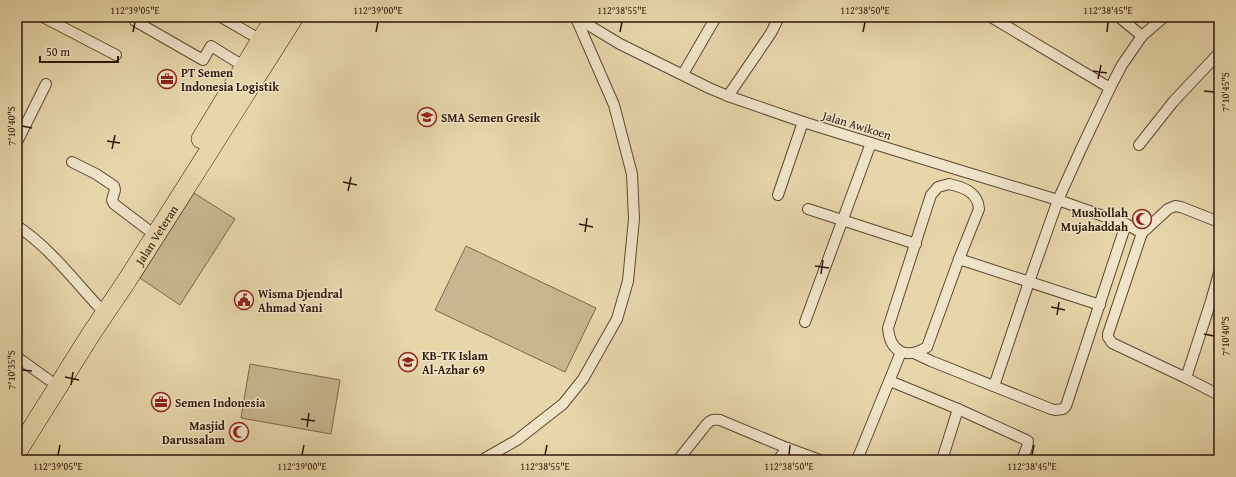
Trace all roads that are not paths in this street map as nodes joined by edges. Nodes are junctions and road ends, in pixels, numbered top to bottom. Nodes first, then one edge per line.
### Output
1 (43, 17) edge
2 (221, 17) edge
3 (276, 17) edge
4 (294, 17) edge
5 (576, 17) edge
6 (716, 17) edge
7 (779, 17) edge
8 (991, 17) edge
9 (1119, 17) edge
10 (1164, 17) edge
11 (135, 21) dead end
12 (1142, 36) junction
13 (261, 40) junction
14 (1219, 53) edge
15 (116, 55) dead end
16 (245, 67) junction
17 (683, 74) junction
18 (46, 84) dead end
19 (1110, 88) junction
20 (728, 96) junction
21 (803, 122) junction
22 (17, 142) edge
23 (871, 143) junction
24 (1139, 145) dead end
25 (72, 162) dead end
26 (962, 172) junction
27 (957, 186) junction
28 (778, 195) dead end
29 (1058, 200) junction
30 (808, 209) dead end
31 (842, 220) junction
32 (1219, 222) edge
33 (1126, 224) junction
34 (17, 226) edge
35 (147, 229) junction
36 (1142, 233) junction
37 (916, 244) junction
38 (959, 259) junction
39 (1219, 273) edge
40 (1028, 282) junction
41 (1215, 303) edge
42 (1100, 305) junction
43 (98, 306) junction
44 (805, 322) dead end
45 (902, 352) junction
46 (914, 353) junction
47 (17, 357) edge
48 (1186, 378) junction
49 (49, 380) junction
50 (890, 381) junction
51 (994, 386) junction
52 (1219, 395) edge
53 (958, 409) junction
54 (17, 428) edge
55 (787, 448) junction
56 (17, 452) edge
57 (484, 460) edge
58 (678, 460) edge
59 (778, 460) edge
60 (820, 460) edge
61 (857, 460) edge
62 (942, 460) edge
63 (1022, 460) edge

1 - 15 street
2 - 13 street
3 - 13 highway, Jalan Veteran
4 - 56 highway, Jalan Veteran
5 - 17 street, Jalan Awikoen
5 - 57 street
6 - 17 street
7 - 20 street
8 - 19 street
9 - 12 street
10 - 12 street
11 - 16 street
12 - 19 street
13 - 16 highway, Jalan Veteran
14 - 24 street
16 - 35 highway, Jalan Veteran
17 - 20 street, Jalan Awikoen
18 - 22 street
19 - 29 street
20 - 21 street, Jalan Awikoen
21 - 23 street, Jalan Awikoen
21 - 28 street
23 - 26 street, Jalan Awikoen
23 - 31 street
25 - 35 street
26 - 27 street
26 - 29 street, Jalan Awikoen
27 - 37 street
27 - 38 street
29 - 33 street, Jalan Awikoen
29 - 40 street
30 - 31 street
31 - 37 street
31 - 44 street
32 - 36 street
33 - 36 street, Jalan Awikoen
33 - 42 street
34 - 43 street
35 - 43 highway, Jalan Veteran
36 - 48 street
37 - 45 street
38 - 40 street
38 - 46 street
39 - 41 street
40 - 42 street
40 - 51 street
41 - 48 street
42 - 51 street
43 - 49 highway, Jalan Veteran
45 - 46 street
45 - 50 street
46 - 51 street
47 - 49 street
48 - 52 street
49 - 54 highway, Jalan Veteran
50 - 53 street
50 - 61 street
53 - 62 street
53 - 63 street
55 - 58 street
55 - 59 street
55 - 60 street

